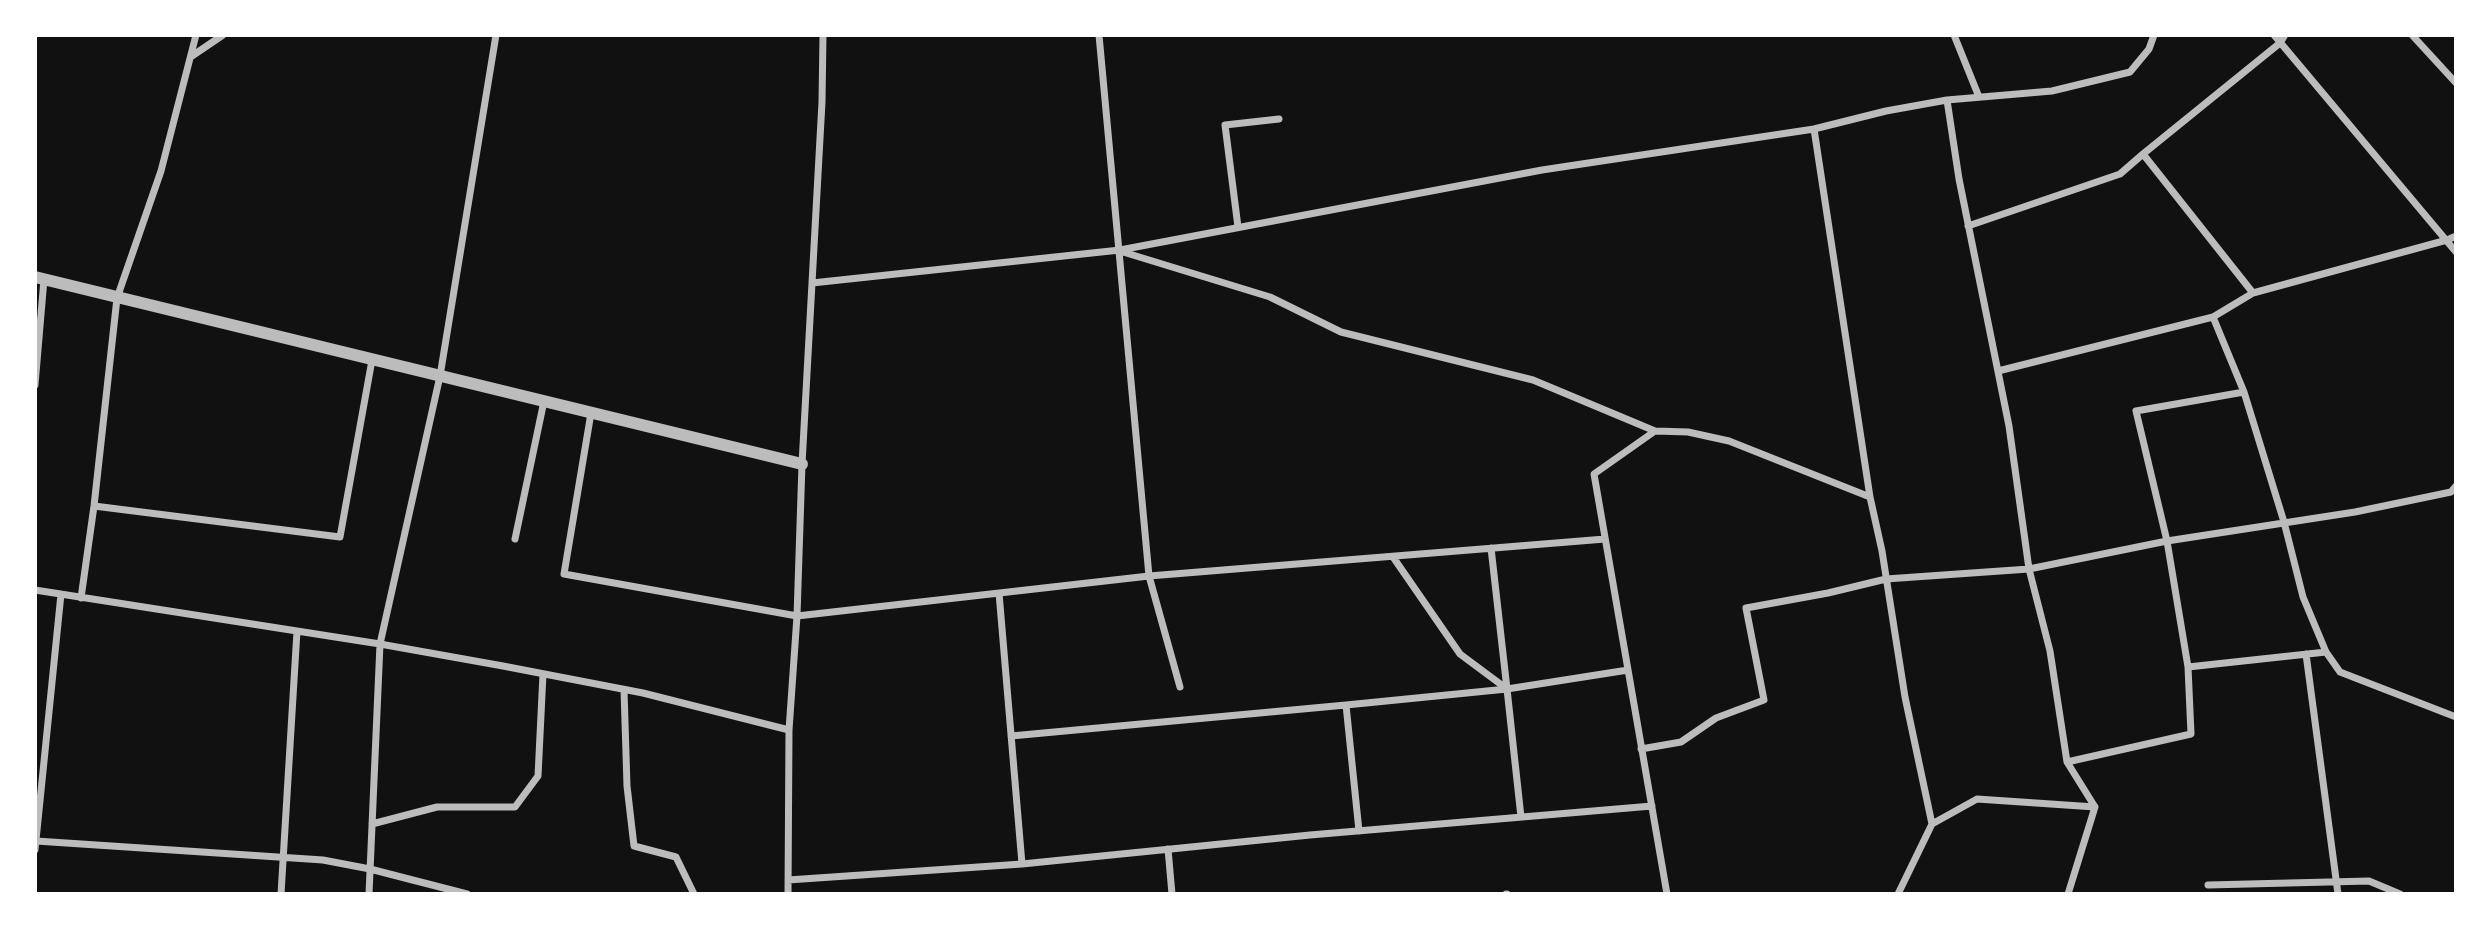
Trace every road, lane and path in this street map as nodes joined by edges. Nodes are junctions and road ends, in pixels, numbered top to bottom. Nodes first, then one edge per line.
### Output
1 (196, 35) edge
2 (223, 35) edge
3 (496, 35) edge
4 (823, 35) edge
5 (1099, 35) edge
6 (1954, 35) edge
7 (2154, 35) edge
8 (2274, 35) edge
9 (2285, 35) edge
10 (2415, 36) edge
11 (2280, 43) junction
12 (192, 56) junction
13 (2456, 83) edge
14 (1979, 97) junction
15 (1947, 100) junction
16 (1279, 119) dead end
17 (1814, 129) junction
18 (2143, 154) junction
19 (1968, 226) junction
20 (1238, 227) junction
21 (2456, 236) edge
22 (2447, 240) junction
23 (1120, 250) junction
24 (2456, 252) edge
25 (40, 278) edge
26 (812, 283) junction
27 (2253, 293) junction
28 (117, 298) junction
29 (2213, 317) junction
30 (372, 360) junction
31 (1998, 371) junction
32 (440, 376) junction
33 (35, 385) edge
34 (2244, 392) junction
35 (544, 401) junction
36 (591, 413) junction
37 (1655, 431) junction
38 (802, 464) junction
39 (2456, 486) edge
40 (1870, 496) junction
41 (94, 506) junction
42 (2284, 522) junction
43 (515, 539) dead end
44 (1605, 539) junction
45 (2167, 541) junction
46 (1491, 548) junction
47 (1393, 556) junction
48 (2029, 569) junction
49 (1149, 576) junction
50 (1886, 579) junction
51 (35, 590) edge
52 (999, 593) junction
53 (61, 594) junction
54 (81, 598) junction
55 (797, 616) junction
56 (297, 631) junction
57 (380, 644) junction
58 (2326, 652) junction
59 (2305, 654) junction
60 (2188, 667) junction
61 (1628, 670) junction
62 (543, 674) junction
63 (1181, 687) dead end
64 (1507, 689) junction
65 (624, 690) junction
66 (1346, 705) junction
67 (2456, 717) edge
68 (789, 730) junction
69 (1011, 736) junction
70 (1641, 749) junction
71 (2067, 762) junction
72 (1652, 806) junction
73 (2095, 807) junction
74 (1521, 817) junction
75 (372, 824) junction
76 (1932, 824) junction
77 (1359, 831) junction
78 (36, 841) edge
79 (1168, 849) junction
80 (35, 850) edge
81 (283, 859) junction
82 (1022, 864) junction
83 (370, 869) junction
84 (788, 880) junction
85 (2338, 882) junction
86 (2208, 885) dead end
87 (281, 894) edge
88 (369, 894) edge
89 (467, 894) edge
90 (694, 894) edge
91 (788, 894) edge
92 (1172, 894) edge
93 (1667, 894) edge
94 (1898, 894) edge
95 (2068, 894) edge
96 (2338, 894) edge
97 (2400, 894) edge

1 - 12 street
2 - 12 street
3 - 32 street
4 - 26 street
5 - 23 street
6 - 14 street
7 - 14 street
8 - 11 street
9 - 11 street
10 - 13 street
11 - 18 street
11 - 22 street
12 - 28 street
14 - 15 street
15 - 17 street
15 - 19 street
16 - 20 street
17 - 20 street
17 - 40 street
18 - 19 street
18 - 27 street
19 - 31 street
20 - 23 street
21 - 22 street
22 - 24 street
22 - 27 street
23 - 26 street
23 - 37 street
23 - 49 street
25 - 28 street
25 - 33 street
26 - 38 street
27 - 29 street
28 - 30 street
28 - 41 street
29 - 31 street
29 - 34 street
30 - 32 street
30 - 41 street
31 - 48 street
32 - 35 street
32 - 57 street
34 - 42 street
34 - 45 street
35 - 36 street
35 - 43 street
36 - 38 street
36 - 55 street
37 - 40 street
37 - 44 street
38 - 55 street
39 - 42 street
40 - 50 street
41 - 54 street
42 - 45 street
42 - 58 street
44 - 46 street
44 - 61 street
45 - 48 street
45 - 60 street
46 - 47 street
46 - 64 street
47 - 49 street
47 - 64 street
48 - 50 street
48 - 71 street
49 - 52 street
49 - 63 street
50 - 70 street
50 - 76 street
51 - 53 street
52 - 55 street
52 - 69 street
53 - 54 street
53 - 78 street
54 - 56 street
55 - 68 street
56 - 57 street
56 - 81 street
57 - 62 street
57 - 75 street
58 - 59 street
58 - 67 street
59 - 60 street
59 - 85 street
60 - 71 street
61 - 64 street
61 - 70 street
62 - 65 street
62 - 75 street
64 - 66 street
64 - 74 street
65 - 68 street
65 - 90 street
66 - 69 street
66 - 77 street
68 - 84 street
69 - 82 street
70 - 72 street
71 - 73 street
72 - 74 street
72 - 93 street
73 - 76 street
73 - 95 street
74 - 77 street
75 - 83 street
76 - 94 street
77 - 79 street
78 - 80 street
78 - 81 street
79 - 82 street
79 - 92 street
81 - 83 street
81 - 87 street
82 - 84 street
83 - 88 street
83 - 89 street
84 - 91 street
85 - 86 street
85 - 96 street
85 - 97 street

